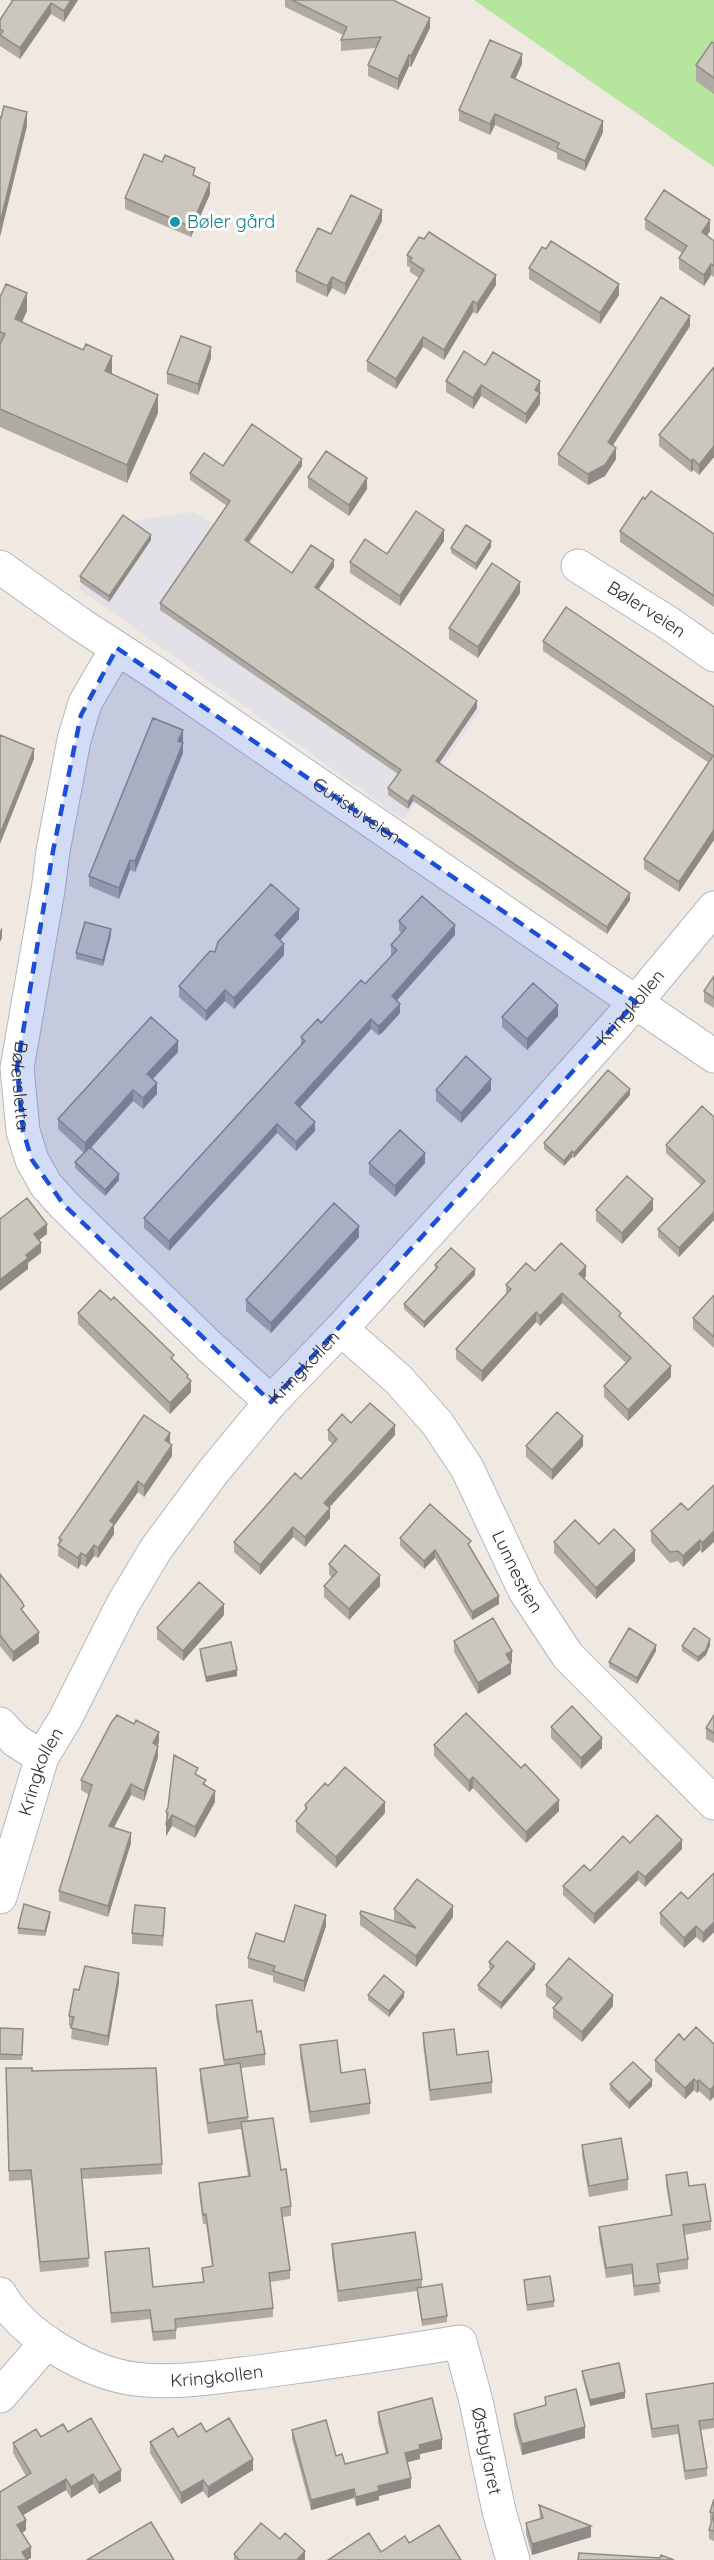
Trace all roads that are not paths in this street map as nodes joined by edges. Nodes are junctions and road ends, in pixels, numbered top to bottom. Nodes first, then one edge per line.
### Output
1 (578, 566) dead end
2 (0, 567) edge
3 (117, 648) junction
4 (714, 655) edge
5 (714, 908) edge
6 (636, 1002) junction
7 (714, 1056) edge
8 (340, 1329) junction
9 (271, 1402) junction
10 (0, 1724) edge
11 (42, 1757) junction
12 (714, 1803) edge
13 (0, 1897) edge
14 (0, 2294) edge
15 (47, 2342) junction
16 (460, 2342) joint
17 (0, 2396) edge
18 (513, 2560) edge

1 - 4 street, Bølerveien
2 - 3 street, Guristuveien
3 - 6 street, Guristuveien
3 - 9 street, Bølersletta
5 - 6 street, Kringkollen
6 - 7 street, Guristuveien
6 - 8 street, Kringkollen
8 - 9 street, Kringkollen
8 - 12 street, Lunnestien
9 - 11 street, Kringkollen
10 - 11 street
11 - 13 street, Kringkollen
14 - 15 street, Kringkollen
15 - 16 street, Kringkollen
15 - 17 street
16 - 18 street, Østbyfaret

